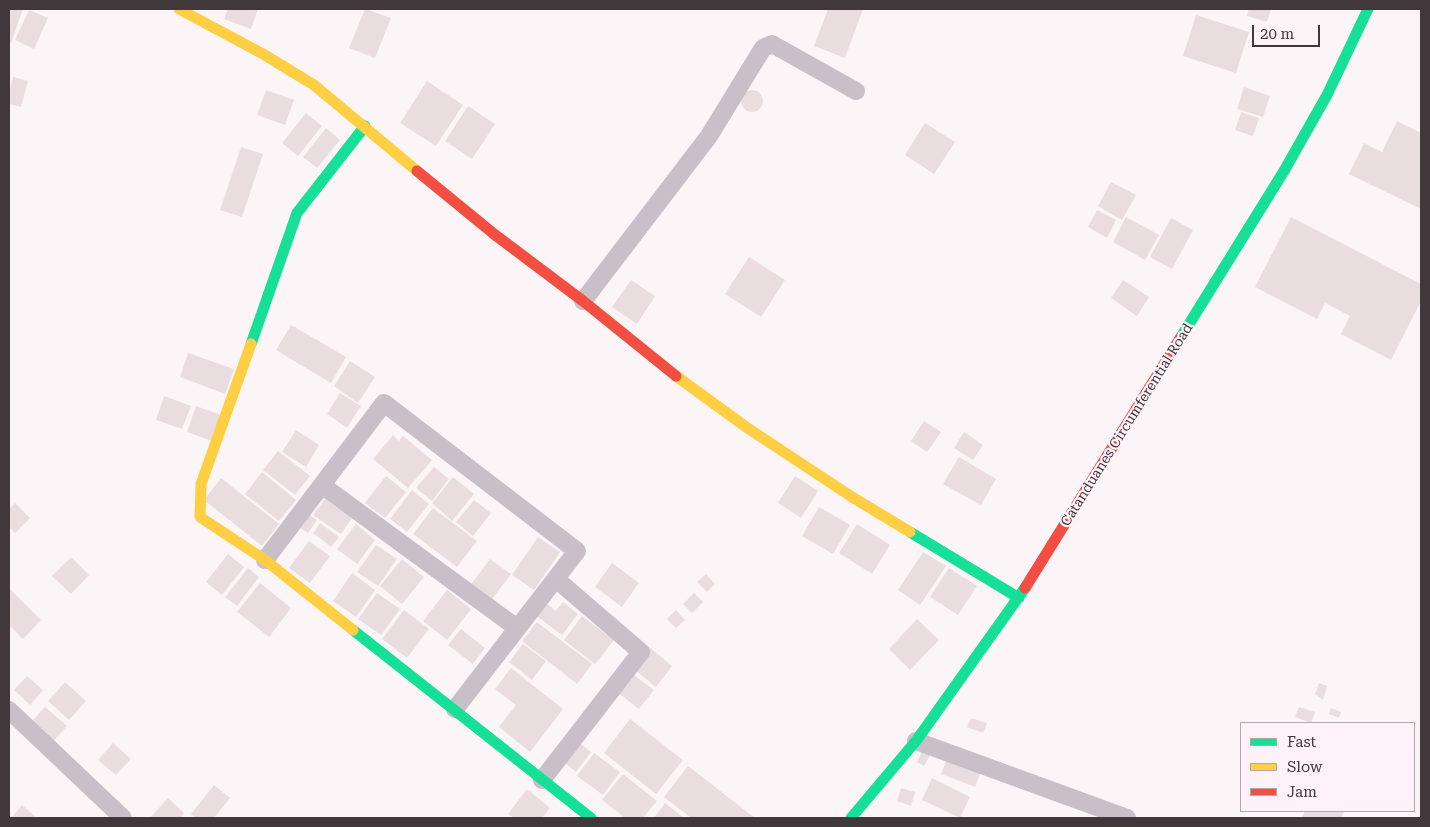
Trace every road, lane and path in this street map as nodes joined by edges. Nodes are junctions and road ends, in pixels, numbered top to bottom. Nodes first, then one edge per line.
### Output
1 (179, 9) edge
2 (1368, 9) edge
3 (856, 91) dead end
4 (365, 126) junction
5 (583, 301) junction
6 (323, 486) junction
7 (264, 560) junction
8 (556, 579) junction
9 (1019, 598) junction
10 (517, 628) junction
11 (455, 709) junction
12 (9, 710) edge
13 (916, 741) junction
14 (542, 780) junction
15 (123, 818) edge
16 (592, 818) edge
17 (851, 818) edge
18 (1127, 818) edge

1 - 4 street
2 - 9 street, Catanduanes Circumferential Road
3 - 5 street
4 - 5 street
4 - 7 street
5 - 9 street
6 - 7 street
6 - 8 street
6 - 10 street
7 - 11 street
8 - 10 street
8 - 14 street
9 - 13 street, Catanduanes Circumferential Road
10 - 11 street
11 - 14 street
12 - 15 street
13 - 17 street, Catanduanes Circumferential Road
13 - 18 street
14 - 16 street

